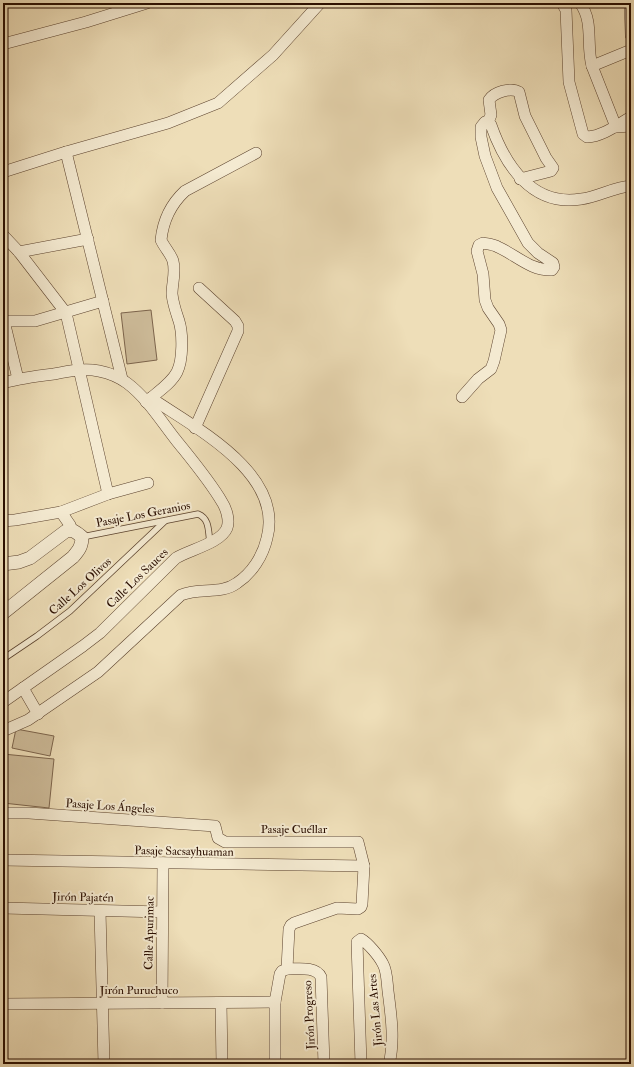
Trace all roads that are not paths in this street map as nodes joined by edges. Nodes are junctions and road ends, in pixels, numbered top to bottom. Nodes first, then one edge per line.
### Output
1 (147, 3) edge
2 (320, 3) edge
3 (562, 3) edge
4 (580, 3) edge
5 (630, 3) edge
6 (631, 35) edge
7 (3, 44) edge
8 (631, 50) edge
9 (592, 66) junction
10 (631, 117) edge
11 (488, 122) junction
12 (631, 126) edge
13 (616, 127) junction
14 (66, 152) junction
15 (256, 153) dead end
16 (3, 172) edge
17 (520, 179) junction
18 (631, 186) edge
19 (3, 235) edge
20 (88, 239) junction
21 (19, 252) junction
22 (199, 288) dead end
23 (103, 302) junction
24 (66, 313) junction
25 (4, 321) edge
26 (80, 370) junction
27 (18, 379) junction
28 (122, 379) junction
29 (3, 383) edge
30 (462, 397) dead end
31 (148, 400) junction
32 (195, 428) junction
33 (148, 483) dead end
34 (108, 494) junction
35 (62, 512) junction
36 (3, 520) edge
37 (165, 521) junction
38 (77, 533) junction
39 (210, 543) junction
40 (3, 564) edge
41 (3, 613) edge
42 (3, 658) edge
43 (22, 688) junction
44 (3, 702) edge
45 (38, 714) junction
46 (3, 731) edge
47 (3, 813) edge
48 (214, 826) joint
49 (3, 860) edge
50 (163, 864) junction
51 (364, 866) junction
52 (3, 908) edge
53 (100, 911) junction
54 (162, 912) junction
55 (288, 969) junction
56 (274, 1002) junction
57 (102, 1003) junction
58 (162, 1003) junction
59 (221, 1003) junction
60 (3, 1004) edge
61 (104, 1064) edge
62 (222, 1064) edge
63 (275, 1064) edge
64 (324, 1064) edge
65 (361, 1064) edge
66 (390, 1064) edge

1 - 7 street
2 - 14 street
3 - 13 street
4 - 9 street
5 - 6 street
8 - 9 street
9 - 13 street
10 - 13 street
11 - 17 street
11 - 17 street
11 - 30 street
12 - 13 street
14 - 16 street
14 - 20 street
15 - 31 street
17 - 18 street
19 - 21 street
20 - 21 street
20 - 23 street
21 - 24 street
22 - 32 street
23 - 24 street
23 - 28 street
24 - 25 street
24 - 26 street
25 - 27 street
26 - 27 street
26 - 28 street
26 - 34 street
27 - 29 street
28 - 31 street
31 - 32 street
31 - 39 street, Calle Los Sauces
32 - 45 street
33 - 34 street
34 - 35 street
35 - 36 street
35 - 38 street
37 - 38 lane, Pasaje Los Geranios
37 - 39 lane, Pasaje Los Geranios
37 - 42 lane, Calle Los Olivos
38 - 40 street
38 - 41 street
39 - 43 street, Calle Los Sauces
43 - 44 street, Calle Los Sauces
43 - 45 street
45 - 46 street
47 - 48 street, Pasaje Los Ángeles
48 - 51 street, Pasaje Cuéllar
49 - 50 street, Pasaje Sacsayhuaman
50 - 51 street, Pasaje Sacsayhuaman
50 - 54 street, Calle Apurimac
51 - 55 street
52 - 53 street, Jirón Pajatén
53 - 54 street, Jirón Pajatén
53 - 57 street
54 - 58 street, Calle Apurimac
55 - 56 street
55 - 64 street, Jirón Progreso
56 - 59 street, Jirón Puruchuco
56 - 63 street
57 - 58 street, Jirón Puruchuco
57 - 60 street, Jirón Puruchuco
57 - 61 street
58 - 59 street, Jirón Puruchuco
59 - 62 street
65 - 66 street, Jirón Las Artes

